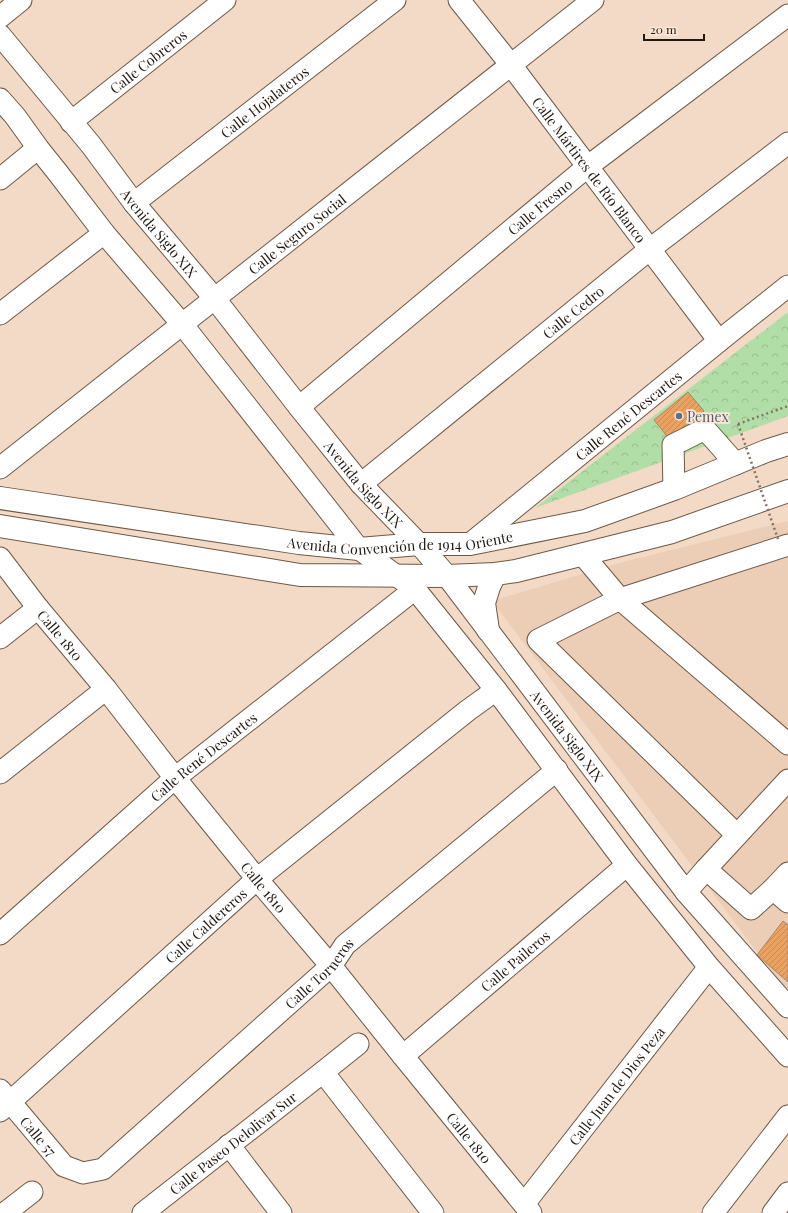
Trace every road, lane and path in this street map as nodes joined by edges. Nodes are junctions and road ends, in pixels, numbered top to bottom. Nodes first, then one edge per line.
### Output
1 (21, 0) edge
2 (225, 0) edge
3 (395, 0) edge
4 (459, 0) edge
5 (592, 0) edge
6 (788, 15) edge
7 (0, 17) edge
8 (0, 34) edge
9 (511, 65) junction
10 (0, 99) edge
11 (71, 122) junction
12 (788, 143) edge
13 (38, 148) junction
14 (587, 167) junction
15 (0, 179) edge
16 (134, 203) junction
17 (104, 233) junction
18 (650, 249) junction
19 (788, 286) edge
20 (215, 299) junction
21 (0, 314) edge
22 (182, 324) junction
23 (719, 341) junction
24 (788, 406) edge
25 (299, 407) junction
26 (788, 444) edge
27 (736, 464) junction
28 (0, 468) edge
29 (361, 484) junction
30 (674, 489) junction
31 (788, 491) edge
32 (0, 498) edge
33 (0, 526) edge
34 (783, 542) edge
35 (419, 544) junction
36 (470, 544) junction
37 (359, 549) junction
38 (582, 554) junction
39 (0, 558) edge
40 (495, 574) junction
41 (396, 575) junction
42 (447, 576) junction
43 (415, 589) junction
44 (620, 599) junction
45 (38, 608) junction
46 (488, 630) junction
47 (0, 638) edge
48 (106, 689) junction
49 (496, 690) junction
50 (788, 744) edge
51 (557, 770) junction
52 (0, 773) edge
53 (175, 778) junction
54 (788, 780) edge
55 (737, 835) junction
56 (627, 865) junction
57 (706, 869) junction
58 (788, 873) edge
59 (257, 879) junction
60 (686, 892) junction
61 (780, 895) edge
62 (0, 934) edge
63 (331, 966) junction
64 (709, 967) junction
65 (788, 1007) edge
66 (358, 1044) dead end
67 (403, 1056) junction
68 (788, 1056) edge
69 (324, 1072) junction
70 (4, 1101) edge
71 (788, 1116) edge
72 (229, 1145) junction
73 (83, 1173) joint
74 (32, 1192) dead end
75 (788, 1193) edge
76 (527, 1209) edge
77 (5, 1213) edge
78 (143, 1213) edge
79 (281, 1213) edge
80 (433, 1213) edge
81 (713, 1213) edge
82 (773, 1213) edge

1 - 7 street
2 - 11 street, Calle Cobreros
3 - 16 street, Calle Hojalateros
4 - 9 street, Calle Mártires de Río Blanco
5 - 9 street, Calle Seguro Social
6 - 14 street, Calle Fresno
8 - 11 street, Avenida Siglo XIX
9 - 14 street, Calle Mártires de Río Blanco
9 - 20 street, Calle Seguro Social
10 - 13 street
11 - 16 street, Avenida Siglo XIX
12 - 18 street, Calle Cedro
13 - 15 street
13 - 17 street
14 - 18 street, Calle Mártires de Río Blanco
14 - 25 street, Calle Fresno
16 - 20 street, Avenida Siglo XIX
17 - 21 street
17 - 22 street
18 - 23 street, Calle Mártires de Río Blanco
18 - 29 street, Calle Cedro
19 - 23 street, Calle René Descartes
20 - 22 street, Calle Seguro Social
20 - 25 street, Avenida Siglo XIX
22 - 28 street, Calle Seguro Social
22 - 37 street
23 - 36 street, Calle René Descartes
24 - 34 path, bridge
25 - 29 street, Avenida Siglo XIX
26 - 27 main road, Avenida Convención de 1914 Oriente
27 - 30 main road, Avenida Convención de 1914 Oriente
27 - 30 street
29 - 35 street, Avenida Siglo XIX
30 - 36 main road, Avenida Convención de 1914 Oriente
31 - 38 main road
32 - 37 main road, Avenida Convención de 1914 Oriente
33 - 41 main road
34 - 44 street
35 - 36 main road, Avenida Convención de 1914 Oriente
35 - 37 main road, Avenida Convención de 1914 Oriente
35 - 42 street, Avenida Siglo XIX
37 - 41 street
38 - 40 main road
38 - 44 street
39 - 45 street, Calle 1810
40 - 42 main road
40 - 46 main road
41 - 42 main road
41 - 43 street
42 - 46 street, Avenida Siglo XIX
43 - 49 street
43 - 53 street, Calle René Descartes
44 - 50 street
44 - 55 street
45 - 47 street
45 - 48 street, Calle 1810
46 - 60 street, Avenida Siglo XIX
48 - 52 street
48 - 53 street, Calle 1810
49 - 51 street
49 - 59 street, Calle Caldereros
51 - 56 street
51 - 63 street, Calle Torneros
53 - 59 street, Calle 1810
53 - 62 street, Calle René Descartes
54 - 55 street
55 - 57 street
56 - 64 street
56 - 67 street, Calle Paileros
57 - 60 street
57 - 61 street
58 - 61 street
59 - 63 street, Calle 1810
59 - 70 street, Calle Caldereros
60 - 65 street, Avenida Siglo XIX
63 - 67 street, Calle 1810
63 - 73 street, Calle Torneros
64 - 68 street
64 - 76 street, Calle Juan de Dios Peza
66 - 69 street, Calle Paseo Delolivar Sur
67 - 76 street, Calle 1810
69 - 72 street, Calle Paseo Delolivar Sur
69 - 80 street
70 - 73 street, Calle 57
71 - 81 street
72 - 78 street, Calle Paseo Delolivar Sur
72 - 79 street
74 - 77 street
75 - 82 street

